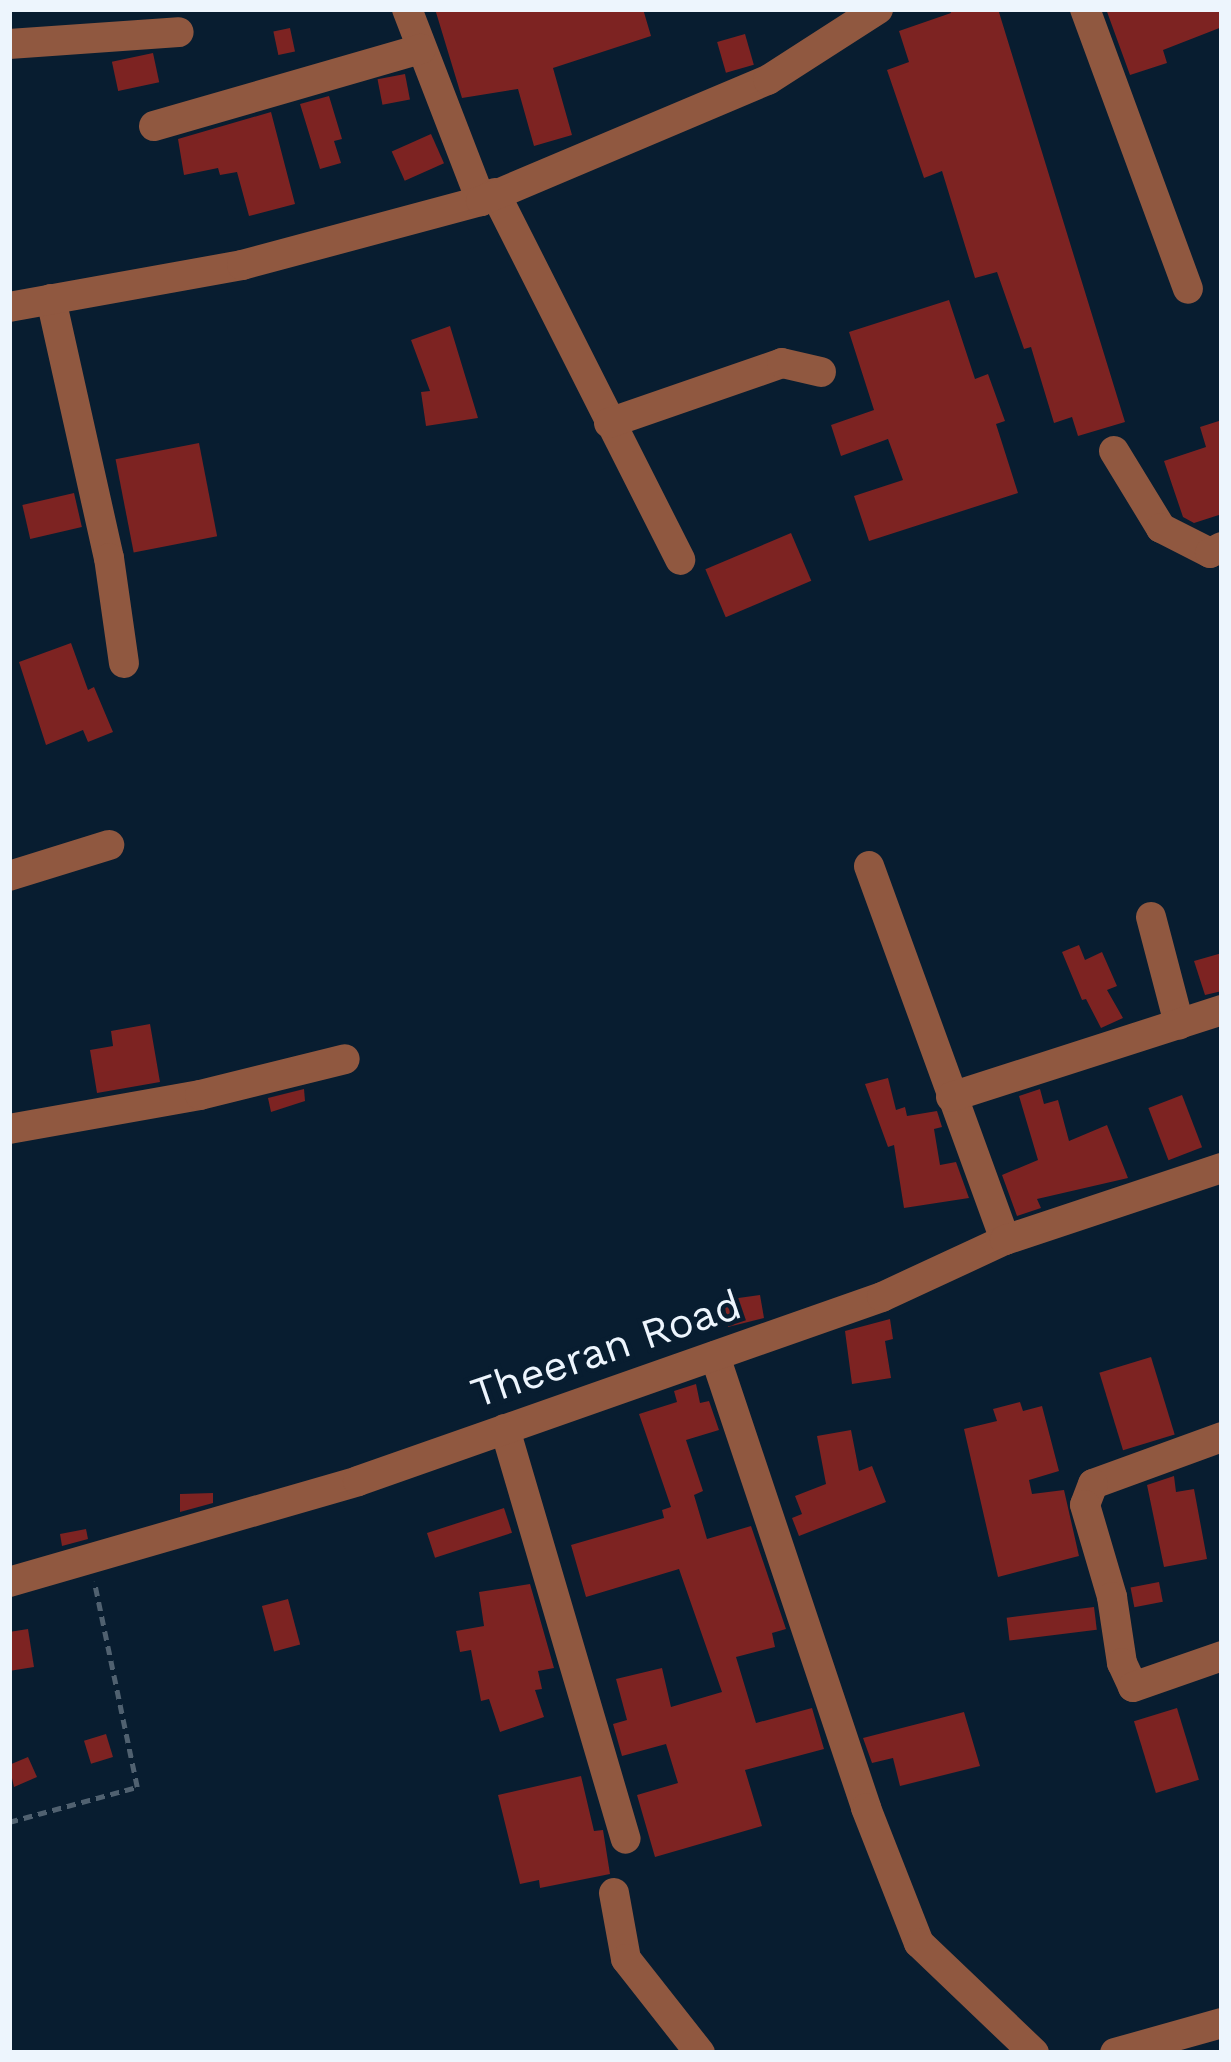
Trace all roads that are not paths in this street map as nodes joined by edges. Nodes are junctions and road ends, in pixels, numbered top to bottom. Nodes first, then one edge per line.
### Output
1 (407, 9) edge
2 (878, 9) edge
3 (1085, 9) edge
4 (179, 32) dead end
5 (9, 44) edge
6 (421, 49) junction
7 (154, 125) dead end
8 (488, 197) junction
9 (1187, 289) dead end
10 (51, 299) junction
11 (9, 307) edge
12 (821, 372) dead end
13 (609, 423) junction
14 (1114, 451) dead end
15 (1222, 547) edge
16 (680, 560) dead end
17 (124, 663) dead end
18 (109, 845) dead end
19 (868, 866) dead end
20 (9, 876) edge
21 (1151, 917) dead end
22 (1222, 1010) edge
23 (1179, 1024) junction
24 (345, 1059) dead end
25 (951, 1096) junction
26 (9, 1129) edge
27 (1222, 1168) edge
28 (1005, 1240) junction
29 (716, 1356) junction
30 (505, 1430) junction
31 (1222, 1437) edge
32 (9, 1582) edge
33 (1222, 1656) edge
34 (626, 1839) dead end
35 (614, 1893) dead end
36 (1222, 2023) edge
37 (1027, 2051) edge
38 (700, 2053) edge
39 (1115, 2053) edge

1 - 6 street
2 - 8 street
3 - 9 street
4 - 5 street
6 - 7 street
6 - 8 street
8 - 10 street
8 - 13 street
10 - 11 street
10 - 17 street
12 - 13 street
13 - 16 street
14 - 15 street
18 - 20 street
19 - 25 street
21 - 23 street
22 - 23 street
23 - 25 street
24 - 26 street
25 - 28 street
27 - 28 street, Theeran Road
28 - 29 street, Theeran Road
29 - 30 street, Theeran Road
29 - 37 street
30 - 32 street, Theeran Road
30 - 34 street
31 - 33 street
35 - 38 street
36 - 39 street

